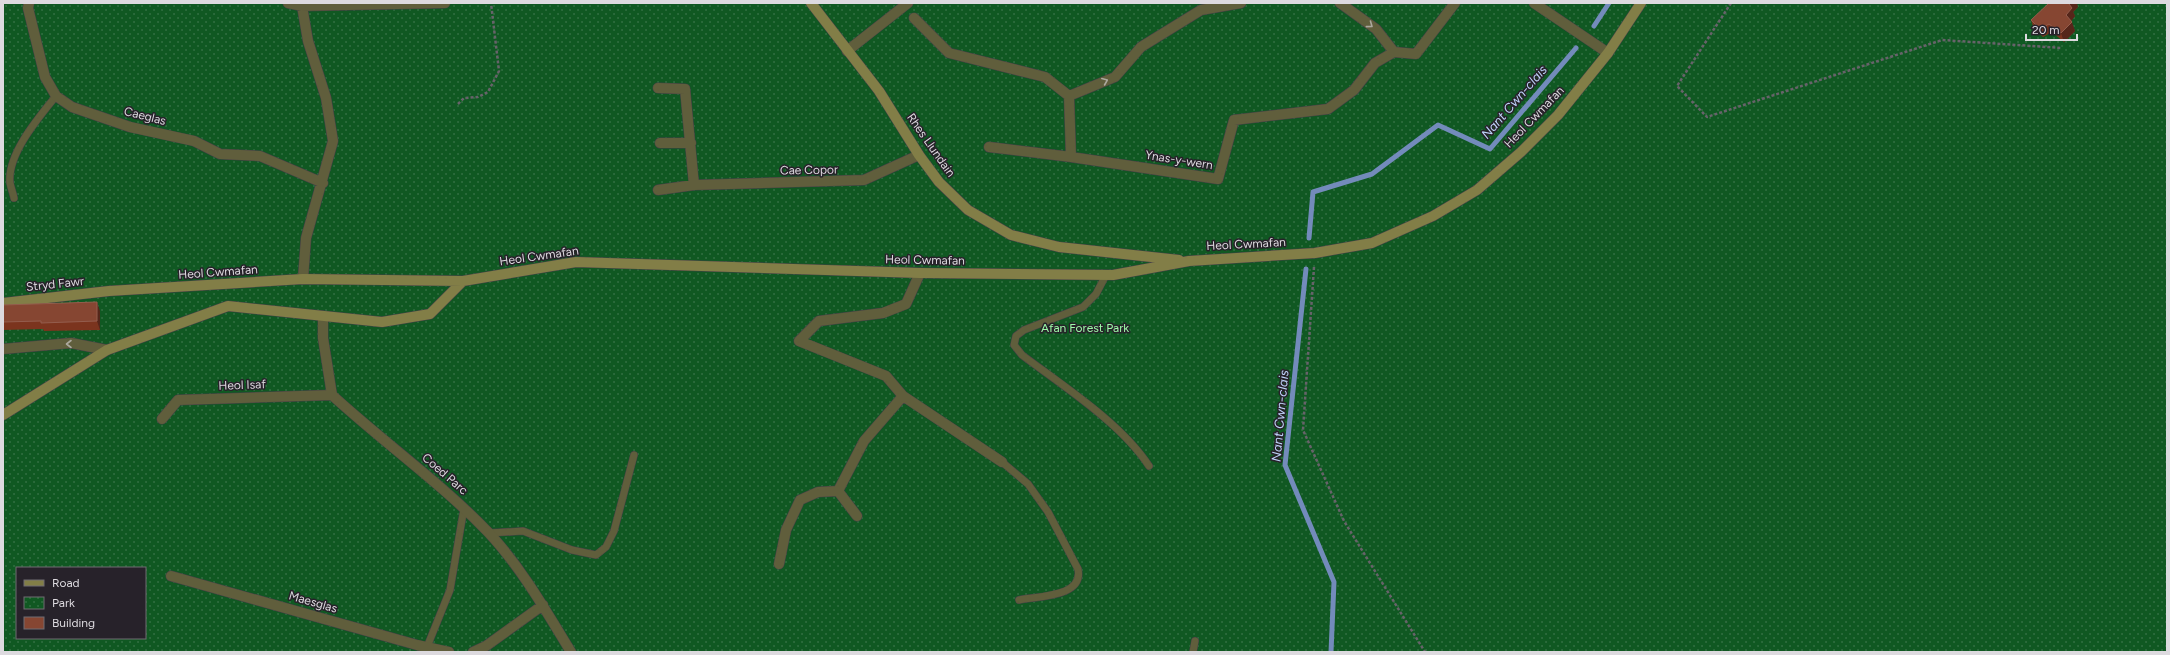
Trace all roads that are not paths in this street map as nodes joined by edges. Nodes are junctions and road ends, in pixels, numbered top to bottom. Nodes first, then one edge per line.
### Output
1 (30, 3) edge
2 (288, 3) edge
3 (445, 3) edge
4 (811, 3) edge
5 (908, 3) edge
6 (1241, 3) edge
7 (1340, 3) edge
8 (1454, 3) edge
9 (1534, 3) edge
10 (1641, 3) edge
11 (302, 6) junction
12 (914, 18) dead end
13 (847, 51) junction
14 (1394, 52) junction
15 (1608, 53) junction
16 (658, 88) dead end
17 (56, 96) junction
18 (1069, 96) junction
19 (660, 143) dead end
20 (691, 143) junction
21 (989, 147) dead end
22 (919, 155) junction
23 (1071, 157) junction
24 (322, 183) junction
25 (694, 185) junction
26 (658, 190) dead end
27 (14, 198) dead end
28 (1189, 261) junction
29 (920, 273) junction
30 (1106, 275) junction
31 (303, 279) junction
32 (463, 281) junction
33 (109, 291) joint
34 (3, 303) edge
35 (323, 316) junction
36 (3, 349) edge
37 (107, 350) junction
38 (332, 395) junction
39 (903, 396) junction
40 (3, 415) edge
41 (162, 419) dead end
42 (634, 455) dead end
43 (1002, 462) joint
44 (1149, 466) dead end
45 (838, 491) junction
46 (466, 510) junction
47 (857, 516) dead end
48 (489, 533) junction
49 (779, 564) dead end
50 (171, 576) dead end
51 (1019, 600) dead end
52 (543, 605) junction
53 (1195, 641) dead end
54 (427, 647) junction
55 (449, 652) edge
56 (473, 652) edge
57 (571, 652) edge
58 (1193, 652) edge

1 - 17 street, Caeglas
2 - 11 street
3 - 11 street
4 - 13 main road, Rhes Llundain
5 - 13 street
18 -> 6 street
7 -> 14 street
8 - 14 street
9 - 15 street
10 - 15 main road, Heol Cwmafan
11 - 24 street
12 - 18 street
13 - 22 main road, Rhes Llundain
14 - 23 street, Ynas-y-wern
15 - 28 main road, Heol Cwmafan
16 - 20 street
17 - 24 street, Caeglas
17 - 27 lane
18 - 23 street
19 - 20 street
20 - 25 street
21 - 23 street
22 - 25 street, Cae Copor
22 - 28 main road, Rhes Llundain
24 - 31 street
25 - 26 street, Cae Copor
28 - 30 main road, Heol Cwmafan
29 - 30 main road, Heol Cwmafan
29 - 32 main road, Heol Cwmafan
29 - 39 street
30 - 44 lane
31 - 32 main road, Heol Cwmafan
31 - 33 main road, Heol Cwmafan
32 - 35 main road
33 - 34 main road, Stryd Fawr
35 - 37 main road
35 - 38 street
37 -> 36 street
37 - 40 main road
38 - 41 street, Heol Isaf
38 - 46 street, Coed Parc
39 - 43 street
39 - 45 street
42 - 48 lane
43 - 51 lane
45 - 47 street
45 - 49 street
46 - 48 street, Coed Parc
46 - 54 lane
48 - 52 street, Coed Parc
50 - 54 street, Maesglas
52 - 56 street
52 - 57 street, Coed Parc
53 - 58 lane
54 - 55 street, Maesglas

